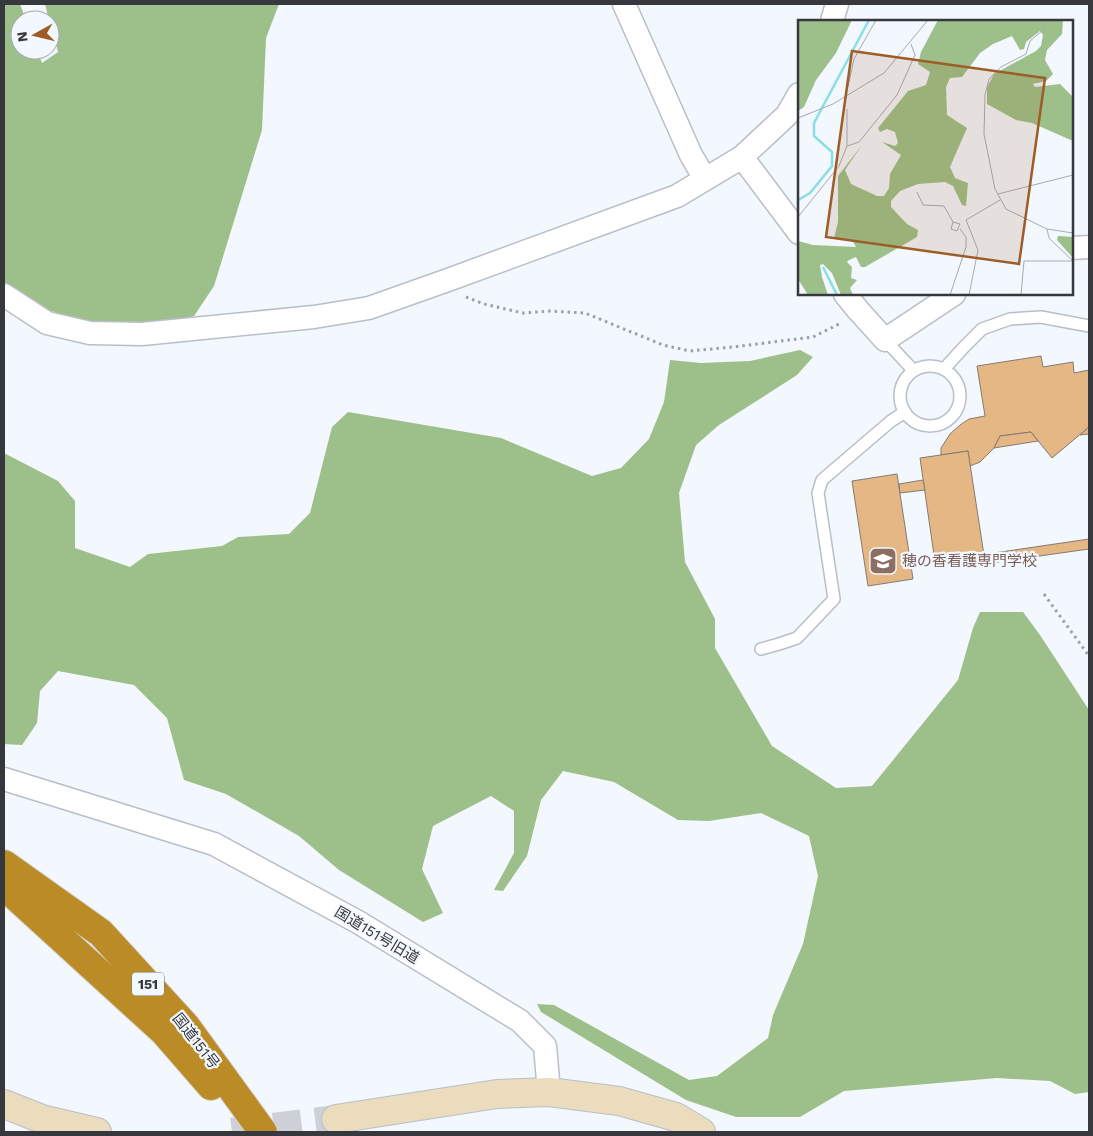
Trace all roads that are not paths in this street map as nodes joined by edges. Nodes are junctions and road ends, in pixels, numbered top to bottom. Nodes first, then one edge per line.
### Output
1 (624, 4) edge
2 (837, 4) edge
3 (832, 20) edge
4 (798, 96) edge
5 (742, 157) junction
6 (705, 179) junction
7 (798, 232) edge
8 (1089, 247) edge
9 (1073, 248) edge
10 (4, 295) edge
11 (952, 295) edge
12 (852, 302) edge
13 (1089, 326) edge
14 (885, 340) junction
15 (944, 369) junction
16 (913, 370) junction
17 (905, 412) junction
18 (761, 648) dead end
19 (4, 779) edge
20 (4, 864) edge
21 (4, 886) edge
22 (549, 1092) junction
23 (4, 1104) edge
24 (336, 1119) tunnel mouth
25 (97, 1132) edge
26 (251, 1132) edge
27 (263, 1132) edge
28 (701, 1132) edge

1 - 6 street
2 - 3 street
4 - 5 street
5 - 6 street
5 - 7 street
6 - 10 street
8 - 9 street
11 - 14 street
12 - 14 street
13 - 15 lane
14 - 16 lane
15 - 16 lane
15 - 17 lane
16 - 17 lane
17 - 18 lane
19 - 22 street, 国道151号旧道
20 - 27 highway, 国道151号 / 151
21 - 26 highway, 国道151号 / 151
22 - 24 street
22 - 28 street
23 - 25 street

